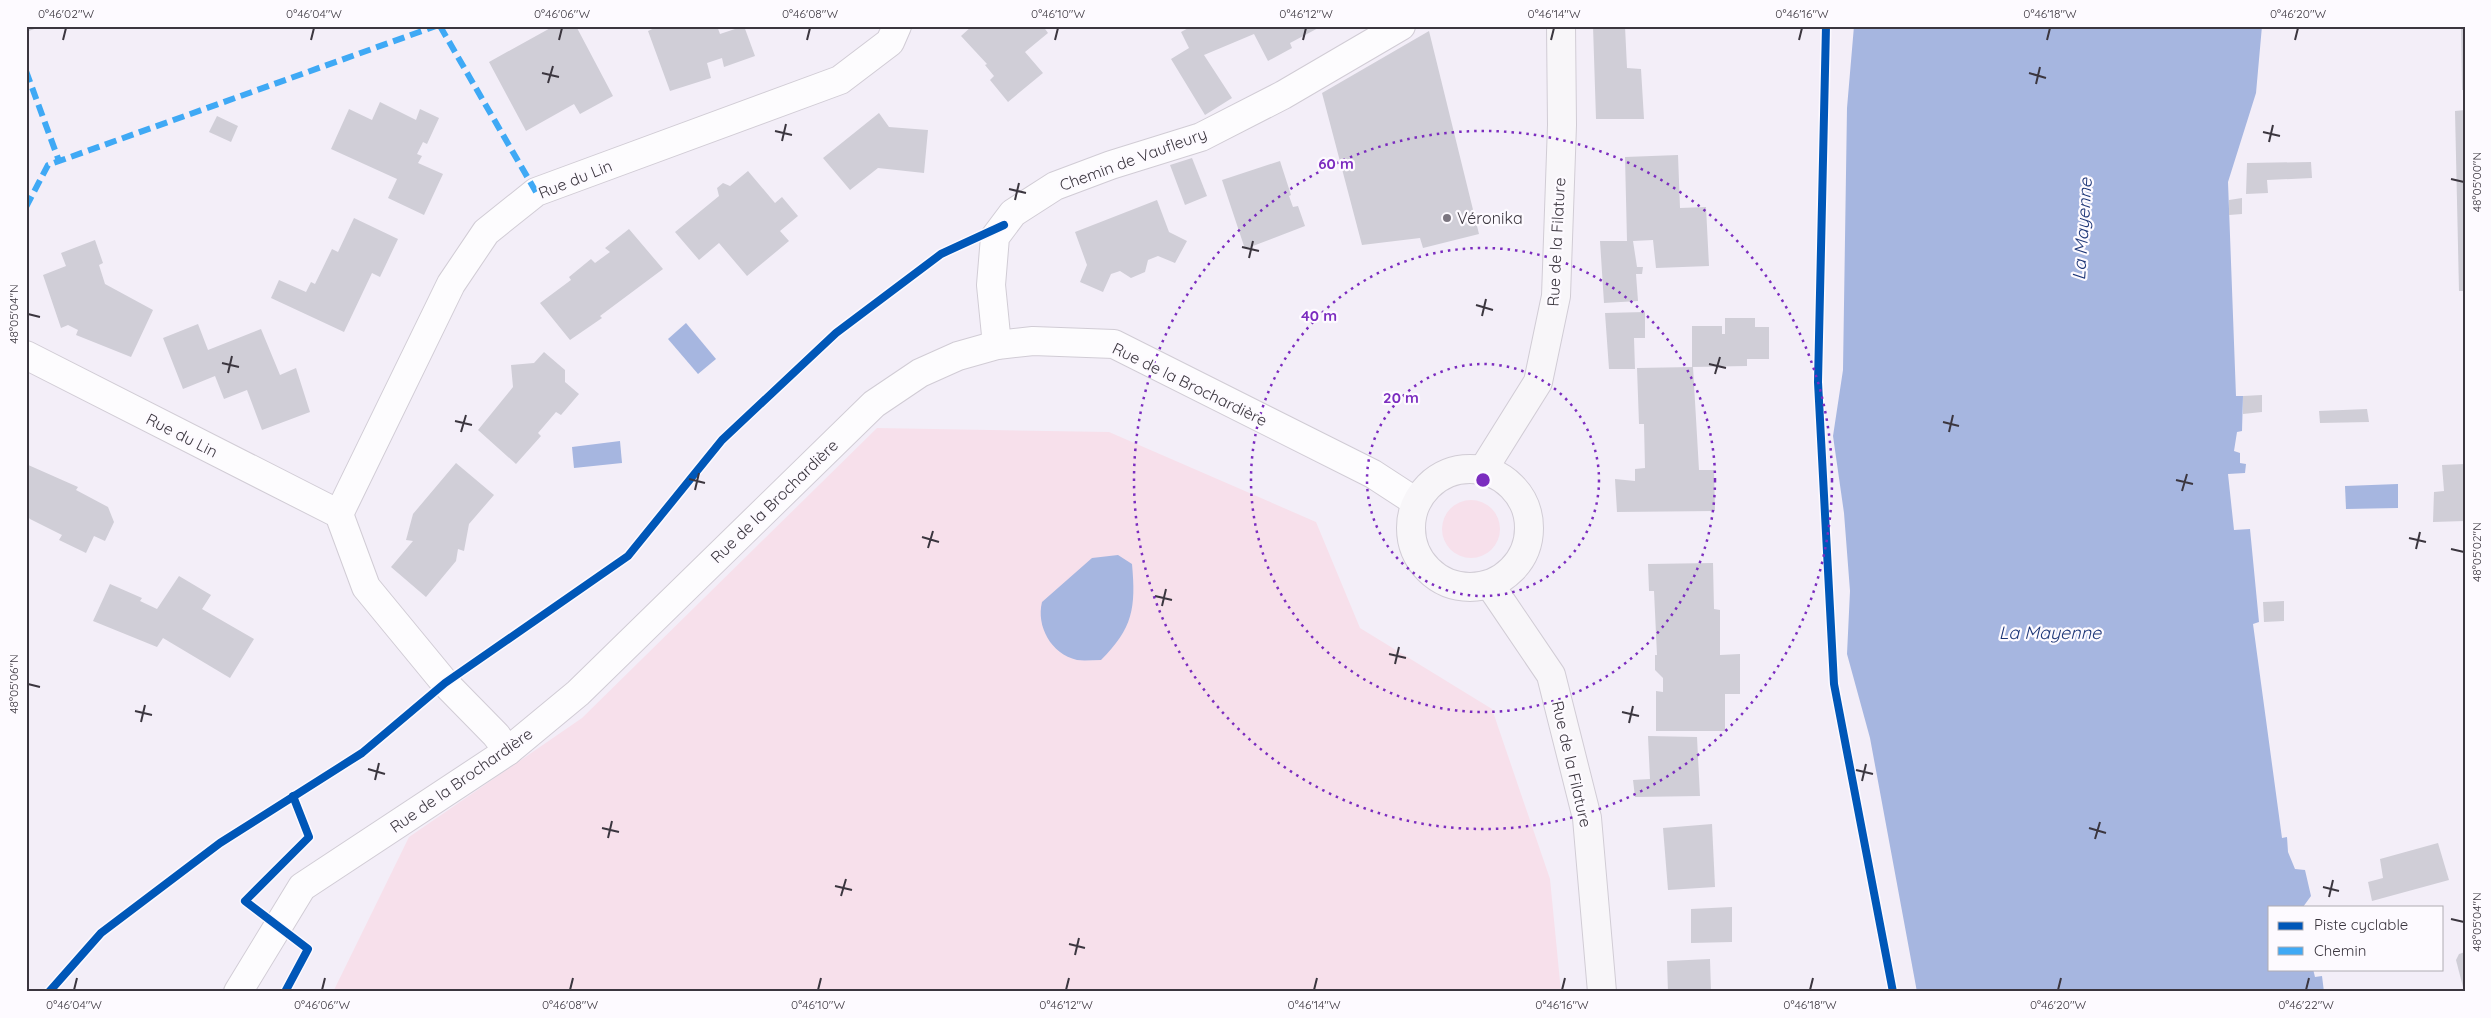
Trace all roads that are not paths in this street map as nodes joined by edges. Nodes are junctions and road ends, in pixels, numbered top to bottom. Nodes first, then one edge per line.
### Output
1 (897, 26) edge
2 (1402, 26) edge
3 (1562, 26) edge
4 (996, 345) junction
5 (26, 355) edge
6 (1483, 470) junction
7 (1416, 502) junction
8 (338, 514) junction
9 (1490, 585) junction
10 (508, 751) junction
11 (238, 992) edge
12 (1602, 992) edge

1 - 8 street, Rue du Lin
2 - 4 street, Chemin de Vaufleury
3 - 6 street, Rue de la Filature
4 - 7 street, Rue de la Brochardière
4 - 10 street, Rue de la Brochardière
5 - 8 street, Rue du Lin
6 - 7 street
6 - 9 street
7 - 9 street
8 - 10 street
9 - 12 street, Rue de la Filature
10 - 11 street, Rue de la Brochardière

